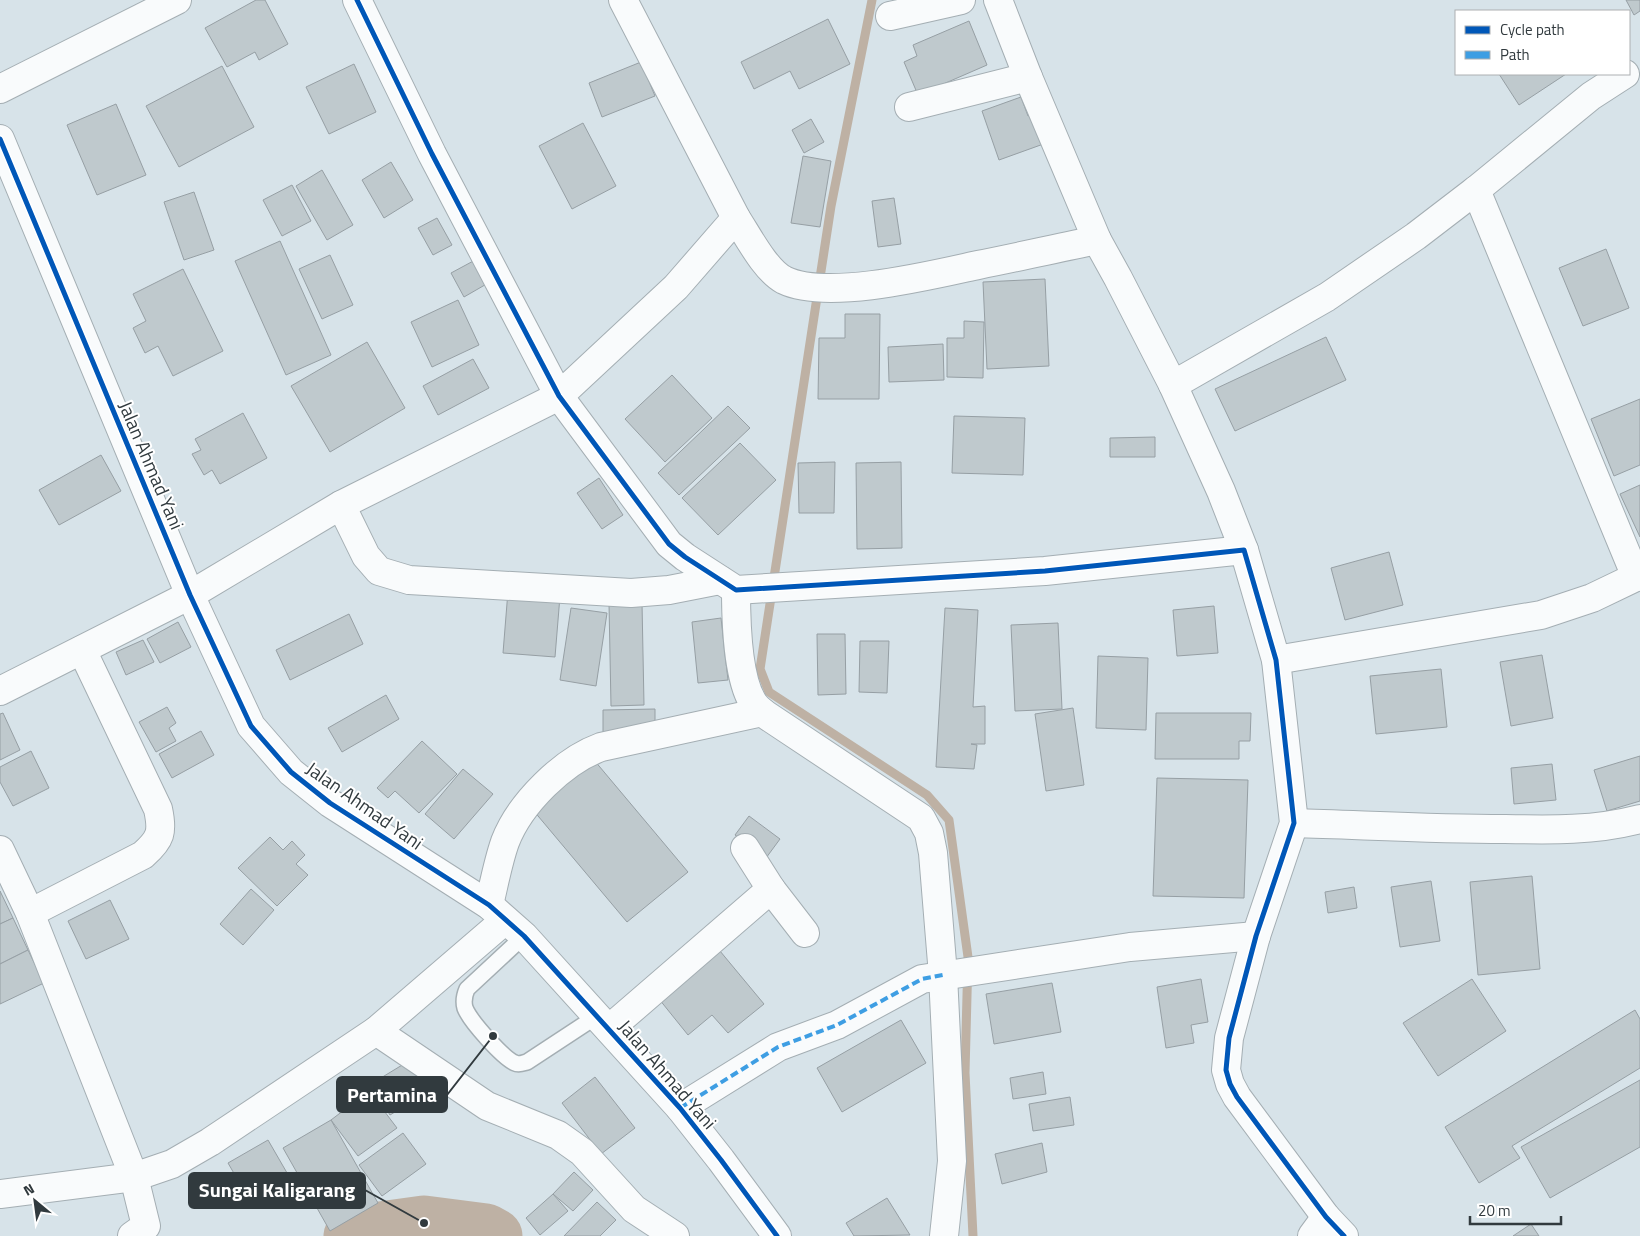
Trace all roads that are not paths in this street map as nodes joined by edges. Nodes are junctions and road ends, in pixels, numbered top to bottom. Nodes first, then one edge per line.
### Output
1 (177, 0) edge
2 (357, 0) edge
3 (623, 0) edge
4 (960, 0) edge
5 (998, 0) edge
6 (890, 16) dead end
7 (1622, 75) edge
8 (1028, 77) junction
9 (0, 90) edge
10 (909, 107) dead end
11 (0, 139) edge
12 (1476, 190) junction
13 (736, 218) junction
14 (1097, 240) junction
15 (1173, 385) junction
16 (559, 396) junction
17 (341, 505) junction
18 (1244, 550) junction
19 (1638, 576) edge
20 (736, 586) junction
21 (190, 595) junction
22 (82, 650) junction
23 (1276, 660) junction
24 (0, 691) edge
25 (762, 712) junction
26 (1640, 819) edge
27 (1294, 823) junction
28 (745, 848) dead end
29 (0, 850) edge
30 (771, 889) junction
31 (30, 913) junction
32 (506, 920) junction
33 (805, 933) dead end
34 (1256, 936) junction
35 (959, 974) junction
36 (603, 1022) junction
37 (376, 1031) junction
38 (680, 1108) junction
39 (134, 1176) junction
40 (0, 1194) edge
41 (1328, 1230) edge
42 (143, 1233) edge
43 (675, 1236) edge
44 (777, 1236) edge
45 (944, 1236) edge

1 - 9 street
2 - 16 street
3 - 13 street
4 - 6 street
5 - 8 street
7 - 12 street
8 - 10 street
8 - 14 street
11 - 21 street, Jalan Ahmad Yani
12 - 15 street
12 - 19 street
13 - 14 street
13 - 16 street
14 - 15 street
15 - 18 street
16 - 17 street
16 - 20 street
17 - 20 street
17 - 21 street
18 - 20 street
18 - 23 street
19 - 23 street
20 - 25 street
21 - 22 street
21 - 32 street, Jalan Ahmad Yani
22 - 24 street
22 - 31 street
23 - 27 street
25 - 32 street
25 - 35 street
26 - 27 street
27 - 34 street
28 - 30 street
29 - 31 street
30 - 33 street
30 - 36 street
31 - 39 street
32 - 36 street, Jalan Ahmad Yani
32 - 36 lane
32 - 37 street
34 - 35 street
34 - 41 street
35 - 38 street
35 - 45 street
36 - 38 street, Jalan Ahmad Yani
37 - 39 street
37 - 43 street
38 - 44 street, Jalan Ahmad Yani
39 - 40 street
39 - 42 street

